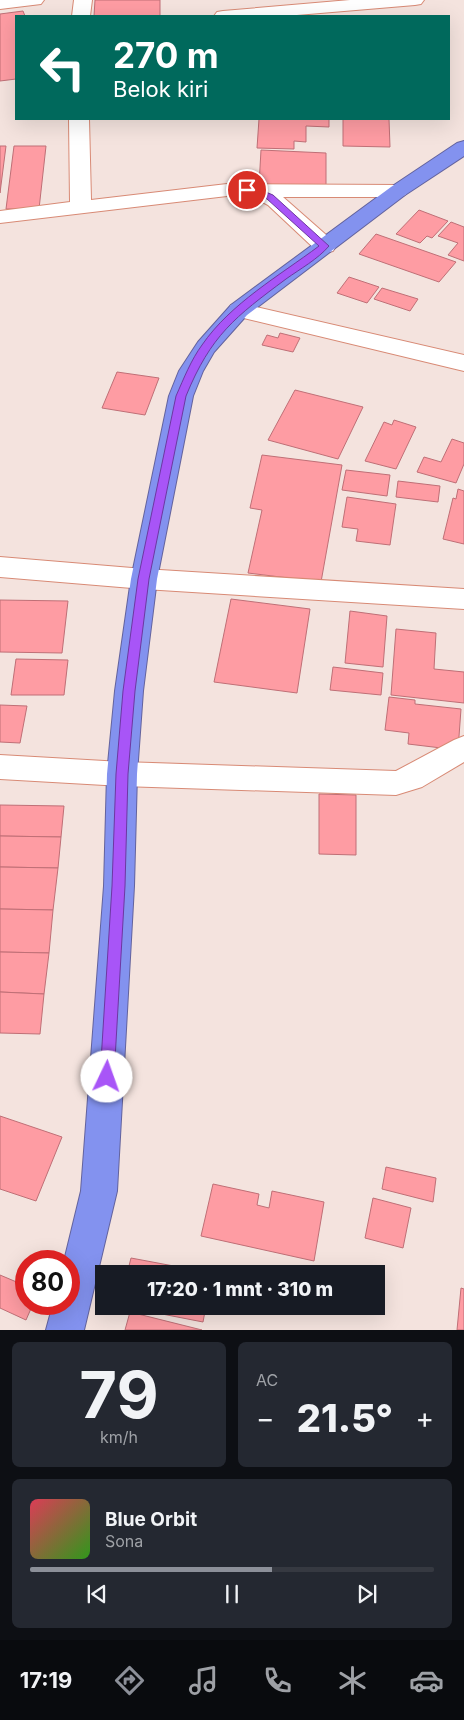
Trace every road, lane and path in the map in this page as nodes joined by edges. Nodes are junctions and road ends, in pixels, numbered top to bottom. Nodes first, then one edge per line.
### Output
1 (35, 0) edge
2 (83, 0) edge
3 (415, 0) edge
4 (0, 4) edge
5 (81, 15) edge
6 (235, 15) edge
7 (79, 120) edge
8 (464, 147) edge
9 (256, 191) junction
10 (398, 191) junction
11 (81, 208) junction
12 (0, 217) edge
13 (324, 246) junction
14 (239, 310) junction
15 (464, 363) edge
16 (0, 567) edge
17 (144, 579) junction
18 (464, 599) edge
19 (464, 748) edge
20 (0, 768) edge
21 (122, 774) junction
22 (65, 1330) edge

1 - 4 street
2 - 5 street
3 - 6 street
7 - 11 street
8 - 10 highway
9 - 10 street
9 - 11 street
9 - 13 street
10 - 13 highway
11 - 12 street
13 - 14 highway
14 - 15 street
14 - 17 highway
16 - 17 street
17 - 18 street
17 - 21 highway
19 - 21 street
20 - 21 street
21 - 22 highway

